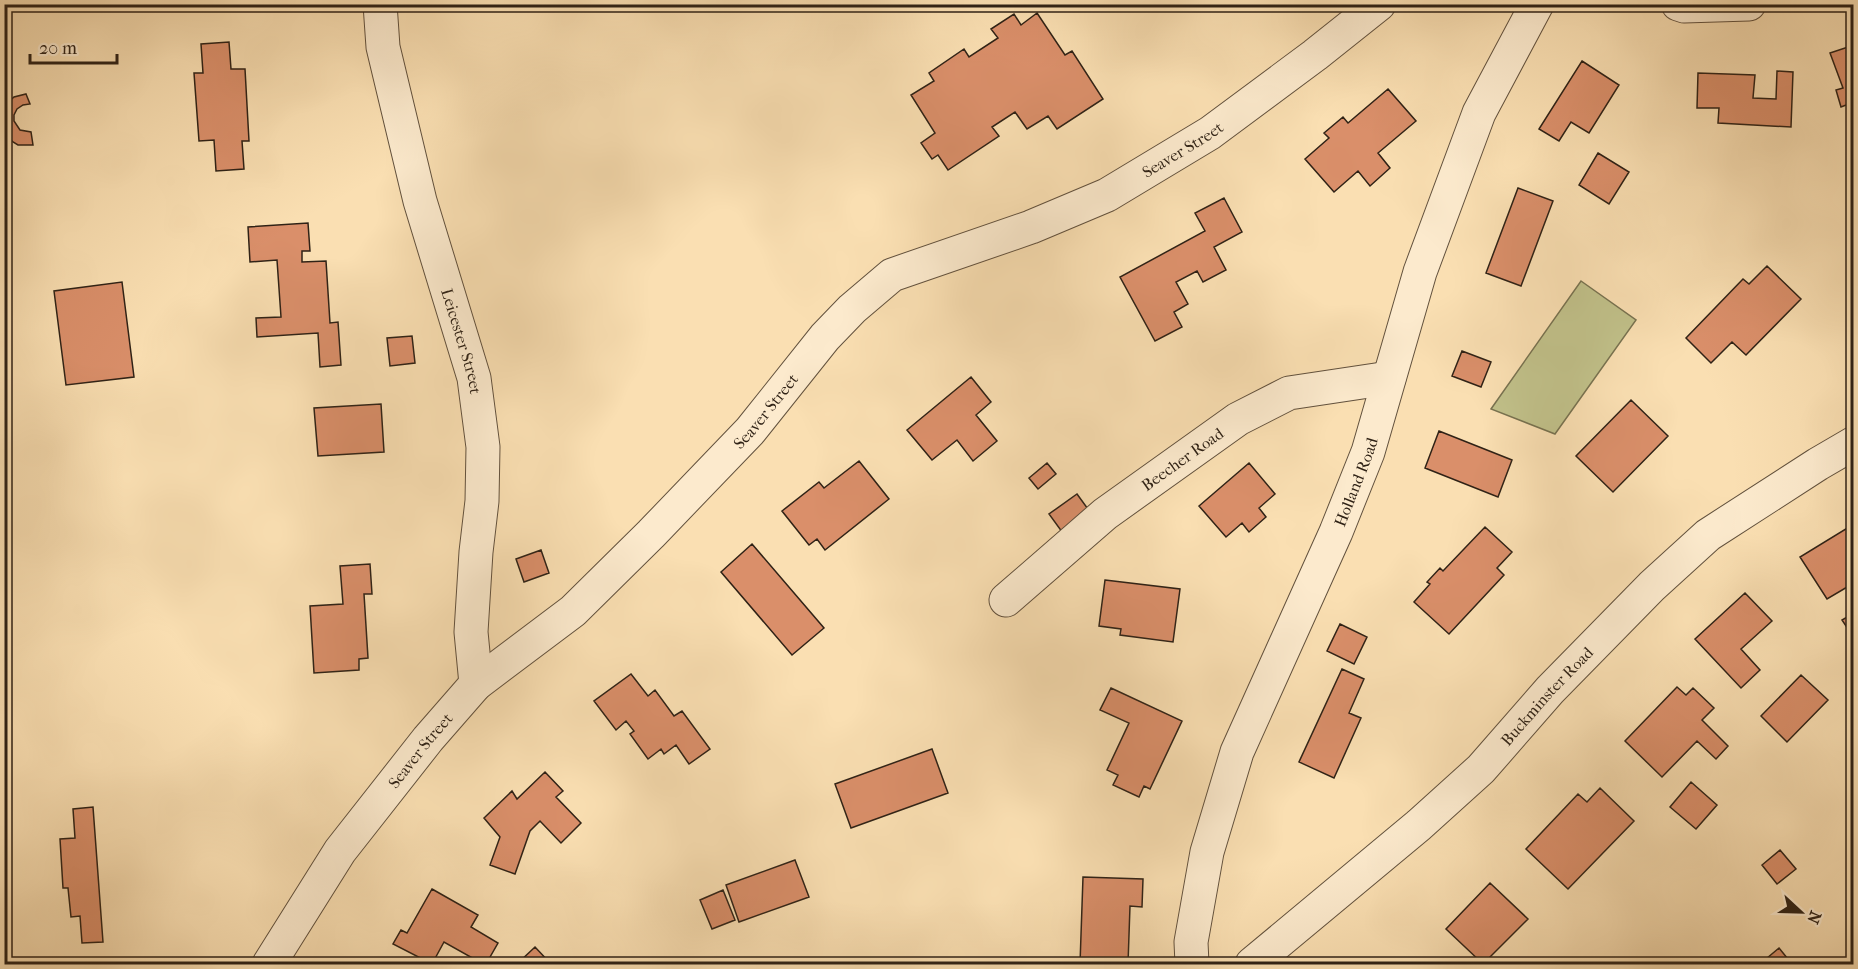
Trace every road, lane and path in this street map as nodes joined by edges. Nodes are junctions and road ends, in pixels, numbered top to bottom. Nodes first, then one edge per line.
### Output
1 (380, 4) edge
2 (1379, 4) edge
3 (1537, 4) edge
4 (1678, 4) edge
5 (1749, 4) edge
6 (1389, 378) junction
7 (1854, 443) edge
8 (1006, 600) dead end
9 (476, 684) junction
10 (269, 964) edge
11 (1192, 964) edge
12 (1252, 964) edge

1 - 9 street, Leicester Street
2 - 9 street, Seaver Street
3 - 6 street, Holland Road
4 - 5 street
6 - 8 street, Beecher Road
6 - 11 street, Holland Road
7 - 12 street, Buckminster Road
9 - 10 street, Seaver Street

